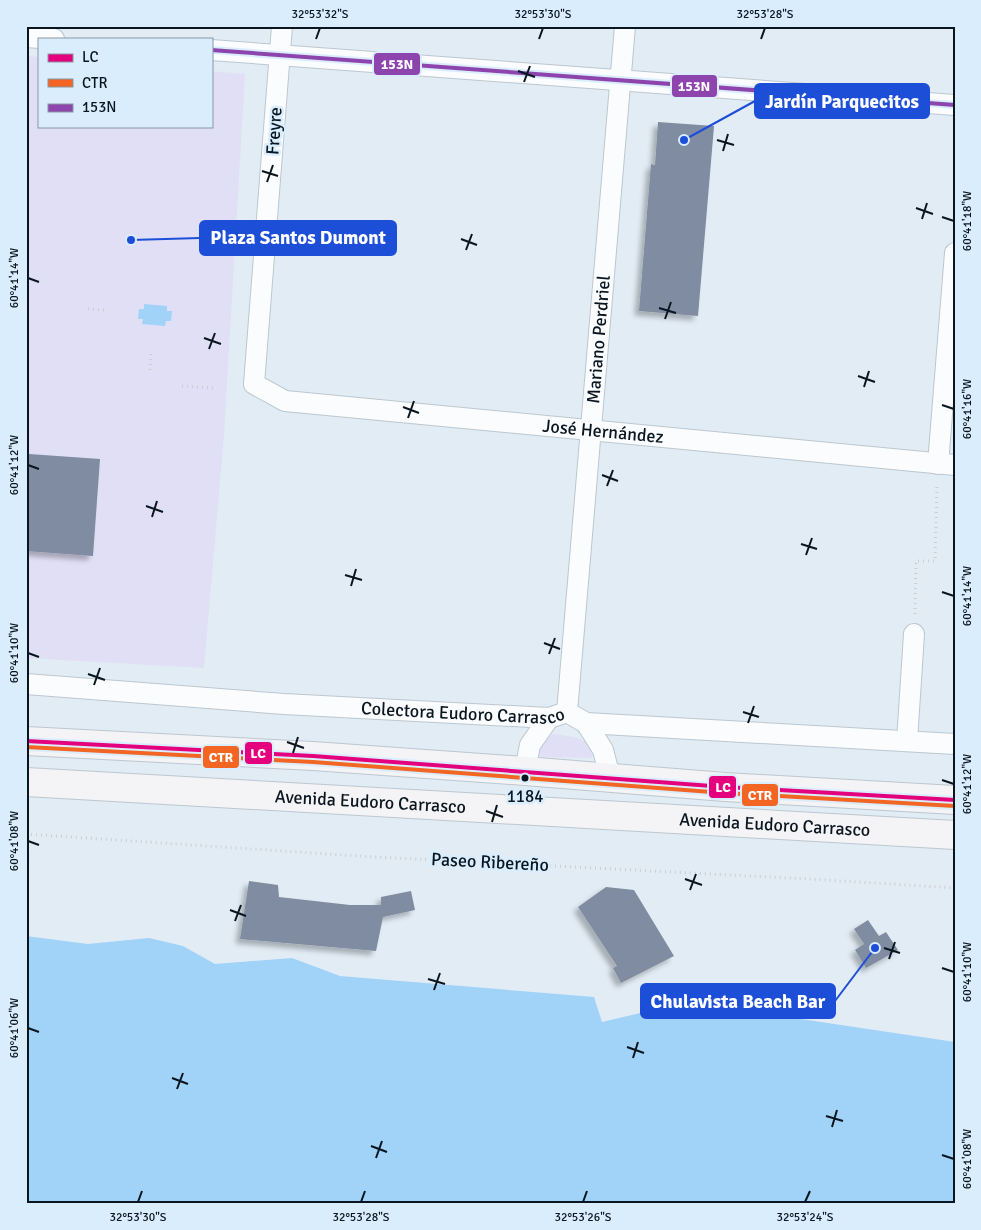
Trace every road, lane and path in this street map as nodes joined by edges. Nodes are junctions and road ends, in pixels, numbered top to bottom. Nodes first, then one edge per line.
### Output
1 (282, 26) edge
2 (626, 26) edge
3 (26, 37) edge
4 (40, 38) edge
5 (212, 50) edge
6 (280, 55) junction
7 (621, 80) junction
8 (955, 105) edge
9 (955, 253) edge
10 (88, 309) dead end
11 (104, 310) dead end
12 (151, 351) dead end
13 (150, 370) dead end
14 (254, 384) joint
15 (182, 386) dead end
16 (216, 388) dead end
17 (591, 430) junction
18 (946, 465) edge
19 (914, 634) joint
20 (26, 684) edge
21 (558, 715) junction
22 (586, 723) junction
23 (26, 741) edge
24 (907, 741) junction
25 (955, 744) edge
26 (525, 770) junction
27 (610, 777) junction
28 (26, 782) edge
29 (955, 800) edge
30 (26, 834) edge
31 (955, 835) edge
32 (955, 888) edge

1 - 6 street, Freyre
2 - 7 street, Mariano Perdriel
3 - 4 street
5 - 6 street
6 - 7 street
6 - 14 street, Freyre
7 - 8 street
7 - 17 street, Mariano Perdriel
9 - 18 street
10 - 11 path
12 - 13 path
14 - 17 street, José Hernández
15 - 16 path
17 - 18 street, José Hernández
17 - 21 street, Mariano Perdriel
18 - 19 path
19 - 24 street
20 - 21 street, Colectora Eudoro Carrasco
21 - 22 street, Colectora Eudoro Carrasco
21 - 26 street
22 - 24 street, Colectora Eudoro Carrasco
22 - 27 street
23 - 26 main road, Avenida Eudoro Carrasco
24 - 25 street, Colectora Eudoro Carrasco
26 - 27 main road, Avenida Eudoro Carrasco
27 - 29 main road, Avenida Eudoro Carrasco
28 - 31 main road, Avenida Eudoro Carrasco
30 - 32 path, Paseo Ribereño

